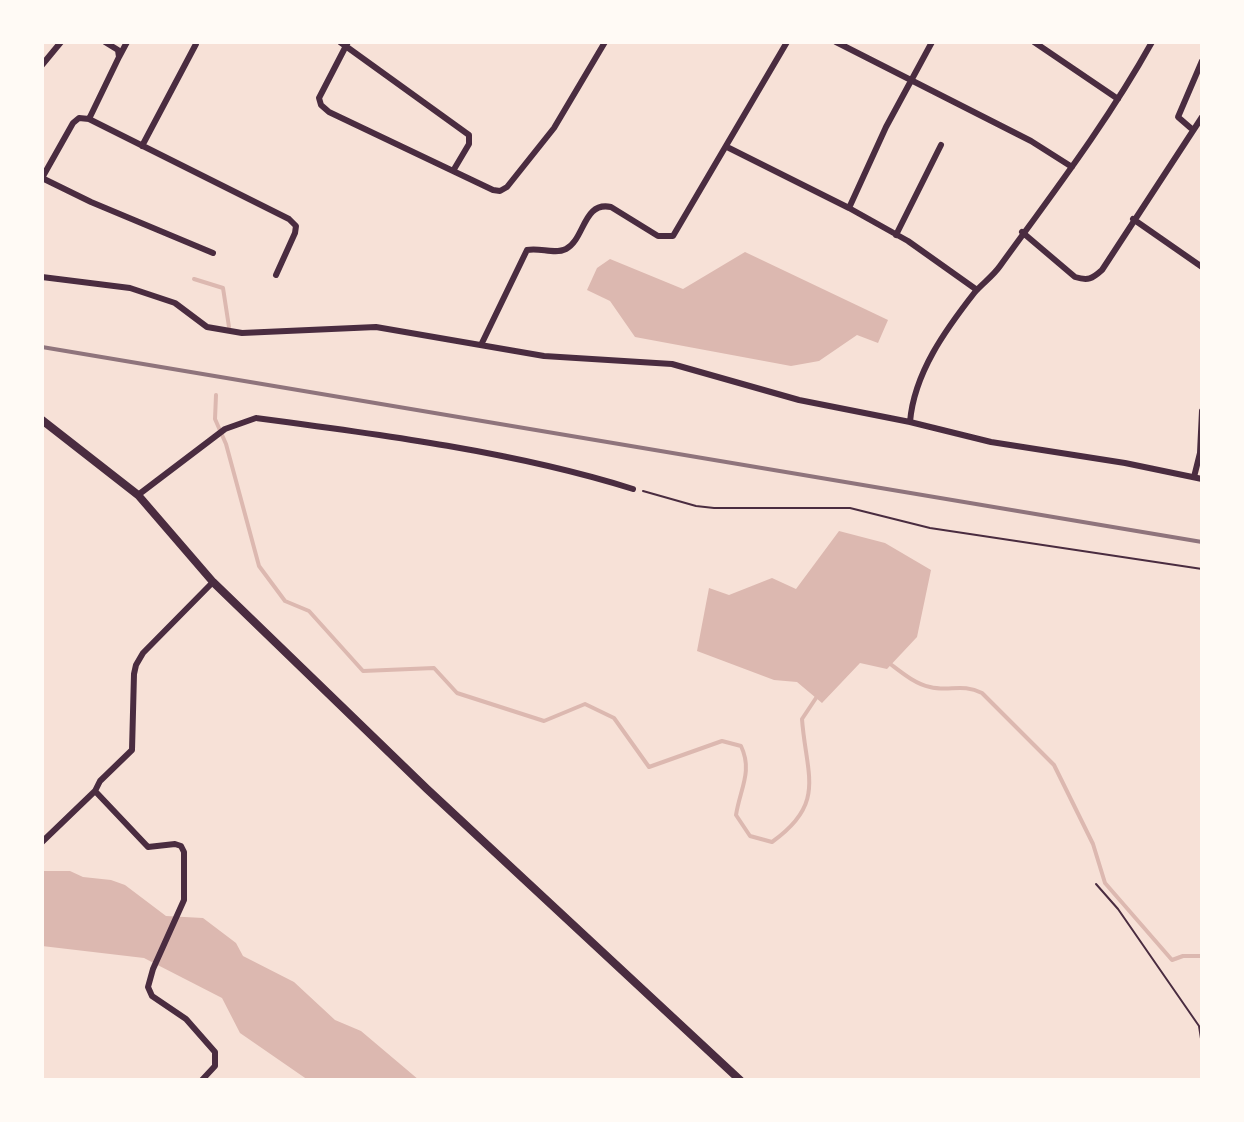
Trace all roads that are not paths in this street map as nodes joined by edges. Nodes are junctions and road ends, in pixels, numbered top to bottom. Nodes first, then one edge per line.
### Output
1 (61, 42) edge
2 (105, 42) edge
3 (127, 42) edge
4 (605, 42) edge
5 (787, 42) edge
6 (836, 42) edge
7 (932, 42) edge
8 (1034, 42) edge
9 (1152, 42) edge
10 (196, 44) dead end
11 (344, 44) edge
12 (119, 57) junction
13 (1202, 61) edge
14 (42, 65) edge
15 (911, 79) junction
16 (1118, 99) junction
17 (1202, 117) edge
18 (89, 119) junction
19 (1193, 130) junction
20 (941, 145) dead end
21 (142, 146) junction
22 (727, 147) junction
23 (1072, 167) junction
24 (453, 171) junction
25 (42, 178) edge
26 (849, 208) junction
27 (1133, 219) junction
28 (1022, 232) junction
29 (896, 235) junction
30 (213, 253) dead end
31 (1202, 267) edge
32 (276, 275) dead end
33 (42, 277) edge
34 (977, 290) junction
35 (481, 345) junction
36 (1202, 411) edge
37 (42, 420) edge
38 (910, 422) junction
39 (1194, 477) junction
40 (1202, 479) edge
41 (633, 489) road end
42 (138, 495) junction
43 (213, 582) junction
44 (95, 791) junction
45 (42, 842) edge
46 (202, 1080) edge
47 (740, 1080) edge

1 - 14 street
2 - 12 street
3 - 12 street
4 - 24 street
5 - 22 street
6 - 15 street
7 - 15 street
8 - 16 street
9 - 16 street
10 - 21 street
11 - 24 street
11 - 24 street
12 - 18 street
13 - 19 street
15 - 23 street
15 - 26 street
16 - 23 street
17 - 19 street
18 - 21 street
18 - 25 street
19 - 27 street
20 - 29 street
21 - 32 street
22 - 26 street
22 - 35 street
23 - 28 street
25 - 30 street
26 - 29 street
27 - 28 street
27 - 31 street
28 - 34 street
29 - 34 street
33 - 35 street
34 - 38 street
35 - 38 street
36 - 39 street
37 - 42 street
38 - 39 street
39 - 40 street
41 - 42 street
42 - 43 street
43 - 44 street
43 - 47 street
44 - 45 street
44 - 46 street

